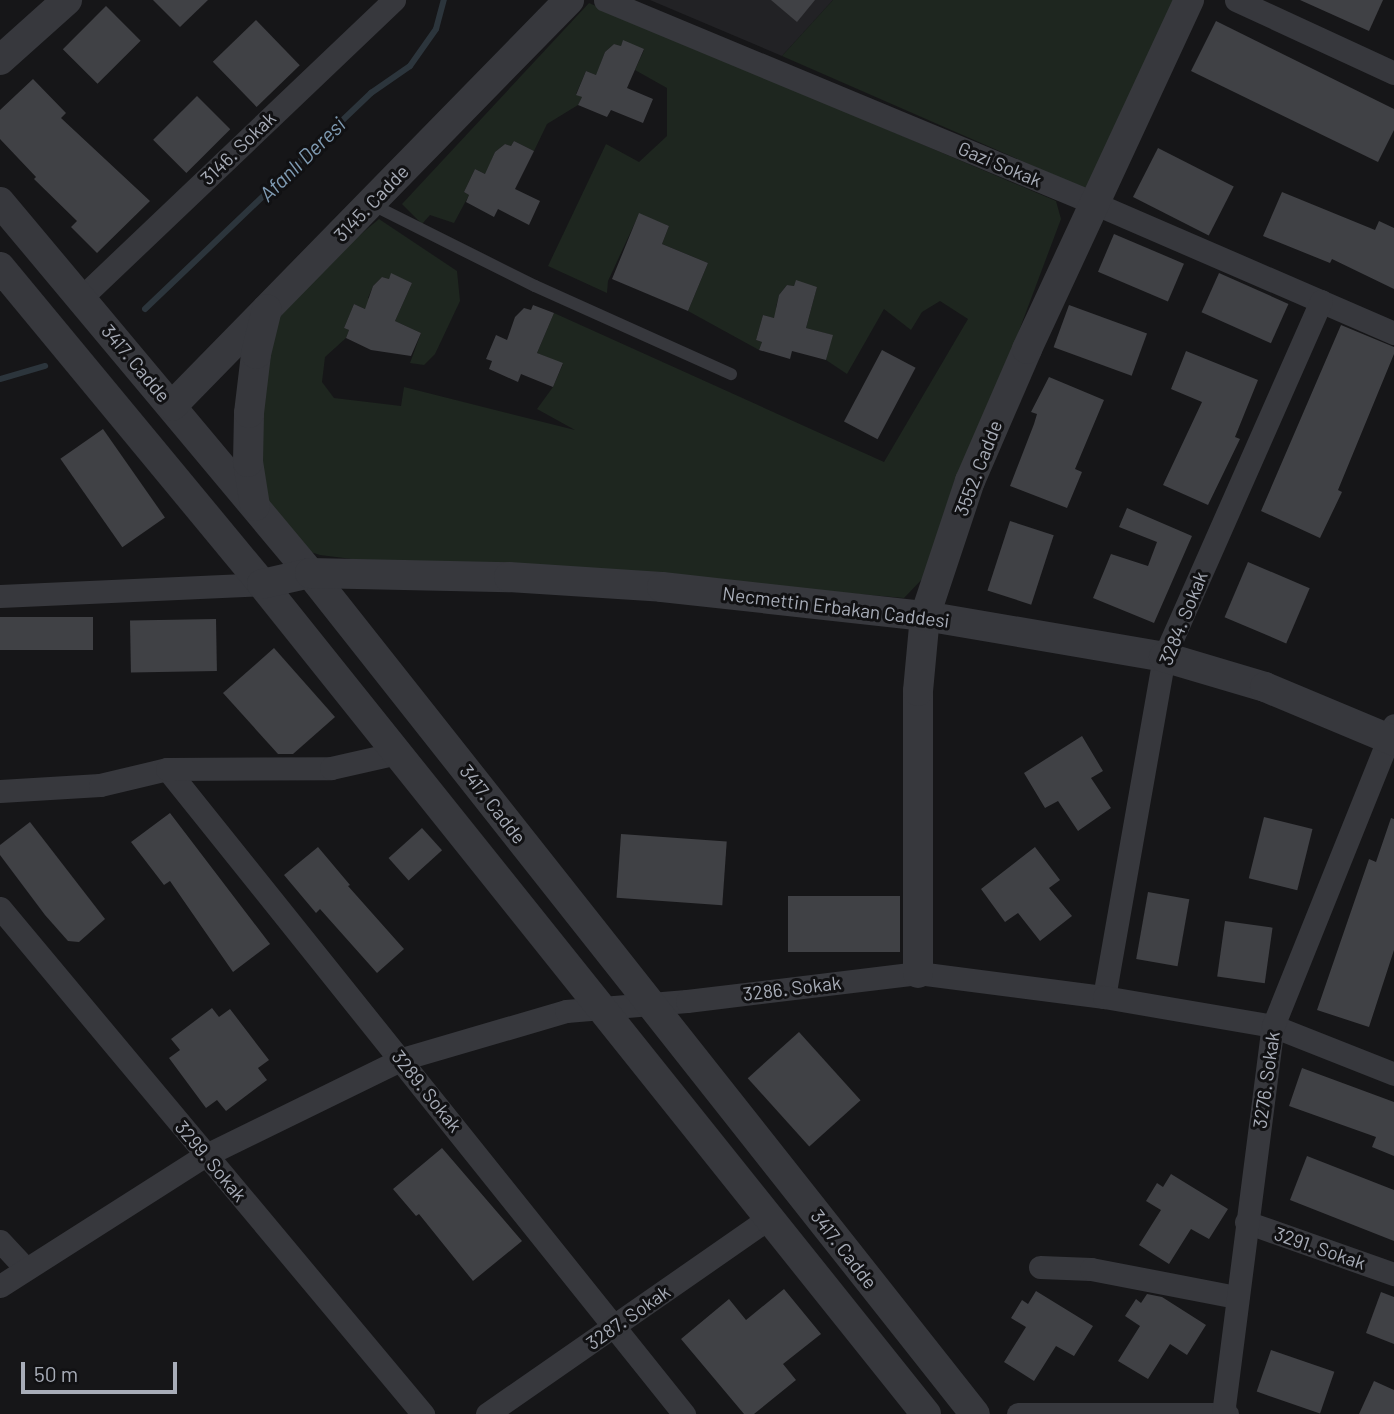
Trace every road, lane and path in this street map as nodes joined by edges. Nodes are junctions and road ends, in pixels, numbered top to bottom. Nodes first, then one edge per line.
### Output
1 (67, 0) edge
2 (394, 0) edge
3 (569, 0) edge
4 (605, 0) edge
5 (1189, 0) edge
6 (1236, 0) edge
7 (0, 60) edge
8 (1394, 73) edge
9 (0, 202) edge
10 (370, 204) junction
11 (1096, 204) junction
12 (0, 267) edge
13 (82, 297) junction
14 (1321, 301) junction
15 (267, 309) junction
16 (1394, 332) edge
17 (731, 374) dead end
18 (172, 406) junction
19 (255, 506) junction
20 (310, 573) junction
21 (262, 584) junction
22 (0, 596) edge
23 (925, 616) junction
24 (1164, 657) junction
25 (1392, 735) edge
26 (397, 753) junction
27 (167, 769) junction
28 (0, 790) edge
29 (0, 908) edge
30 (918, 973) junction
31 (1104, 997) junction
32 (648, 1003) junction
33 (599, 1007) junction
34 (1273, 1026) junction
35 (402, 1059) junction
36 (1394, 1074) edge
37 (206, 1155) junction
38 (769, 1219) junction
39 (1246, 1222) junction
40 (0, 1241) edge
41 (1040, 1268) dead end
42 (26, 1269) junction
43 (1394, 1274) edge
44 (0, 1286) edge
45 (1237, 1297) junction
46 (615, 1327) junction
47 (423, 1414) edge
48 (487, 1414) edge
49 (684, 1414) edge
50 (926, 1414) edge
51 (975, 1414) edge
52 (1018, 1414) edge
53 (1225, 1414) edge

1 - 7 street
2 - 13 street, 3146. Sokak
3 - 10 street, 3145. Cadde
4 - 11 street, Gazi Sokak
5 - 11 street, 3552. Cadde
6 - 8 street
9 - 13 street, 3417. Cadde
10 - 15 street, 3145. Cadde
10 - 17 lane
11 - 14 street, Gazi Sokak
11 - 23 street, 3552. Cadde
12 - 21 street, 3417. Cadde
13 - 18 street, 3417. Cadde
14 - 16 street, Gazi Sokak
14 - 24 street, 3284. Sokak
15 - 18 street, 3145. Cadde
15 - 19 street
18 - 19 street, 3417. Cadde
19 - 20 street, 3417. Cadde
20 - 21 street, Necmettin Erbakan Caddesi
20 - 23 street, Necmettin Erbakan Caddesi
20 - 32 street, 3417. Cadde
21 - 22 street
21 - 26 street, 3417. Cadde
23 - 24 street, Necmettin Erbakan Caddesi
23 - 30 street, 3552. Cadde
24 - 25 street, Necmettin Erbakan Caddesi
24 - 31 street, 3284. Sokak
25 - 34 street, 3276. Sokak
26 - 27 street
26 - 33 street, 3417. Cadde
27 - 28 street
27 - 35 street, 3289. Sokak
29 - 37 street, 3299. Sokak
30 - 31 street, 3286. Sokak
30 - 32 street, 3286. Sokak
31 - 34 street, 3286. Sokak
32 - 33 street, 3286. Sokak
32 - 51 street, 3417. Cadde
33 - 35 street, 3286. Sokak
33 - 38 street, 3417. Cadde
34 - 36 street, 3286. Sokak
34 - 39 street, 3276. Sokak
35 - 37 street, 3286. Sokak
35 - 46 street, 3289. Sokak
37 - 42 street, 3286. Sokak
37 - 47 street, 3299. Sokak
38 - 46 street, 3287. Sokak
38 - 50 street, 3417. Cadde
39 - 43 street, 3291. Sokak
39 - 45 street, 3276. Sokak
40 - 42 street
41 - 45 street
42 - 44 street, 3286. Sokak
45 - 53 street, 3276. Sokak
46 - 48 street, 3287. Sokak
46 - 49 street, 3289. Sokak
52 - 53 street

